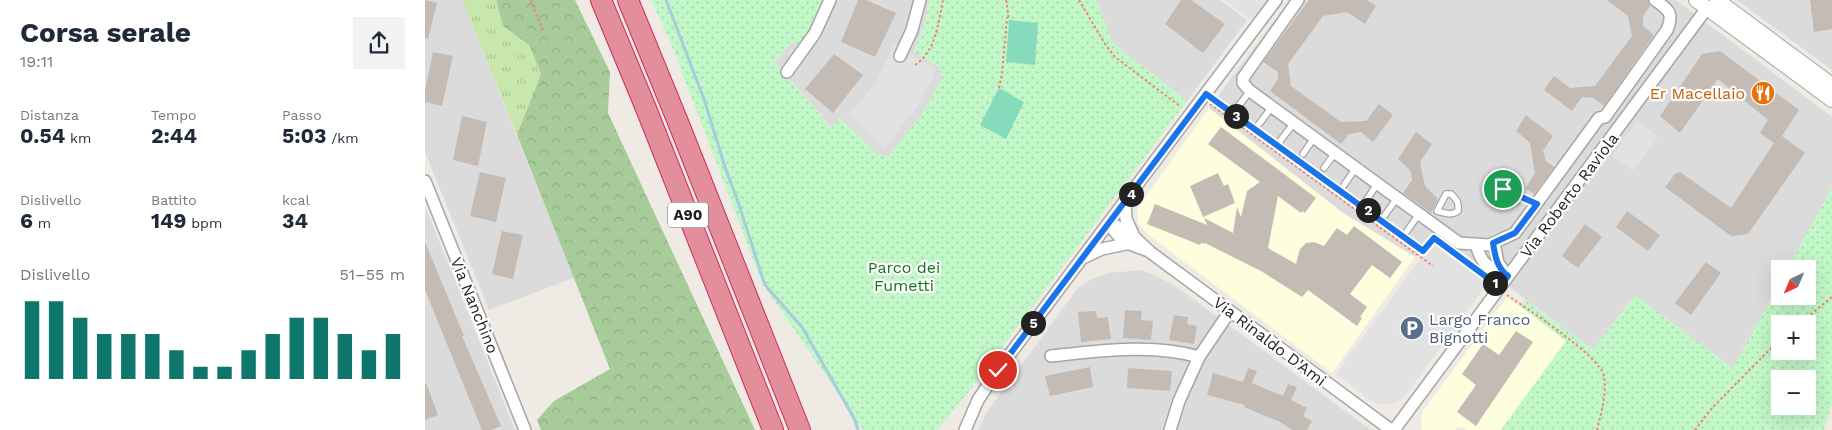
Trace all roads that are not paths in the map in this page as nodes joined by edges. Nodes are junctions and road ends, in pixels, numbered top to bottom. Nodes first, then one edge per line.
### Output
1 (601, 0) edge
2 (628, 0) edge
3 (830, 0) edge
4 (1276, 0) edge
5 (1299, 0) edge
6 (1655, 0) edge
7 (916, 1) edge
8 (1707, 3) edge
9 (900, 56) dead end
10 (787, 72) dead end
11 (1832, 84) edge
12 (1250, 91) junction
13 (1832, 100) edge
14 (1271, 107) junction
15 (1237, 108) dead end
16 (1294, 123) junction
17 (1259, 124) dead end
18 (1315, 138) junction
19 (1280, 141) dead end
20 (1335, 153) junction
21 (1303, 154) dead end
22 (1323, 168) dead end
23 (1357, 168) junction
24 (425, 181) edge
25 (1377, 184) junction
26 (1344, 185) dead end
27 (1519, 196) dead end
28 (1397, 198) junction
29 (1366, 201) dead end
30 (1125, 202) junction
31 (1537, 204) junction
32 (1437, 211) dead end
33 (1385, 215) dead end
34 (1423, 217) junction
35 (1109, 223) junction
36 (1407, 231) dead end
37 (1129, 239) junction
38 (1493, 243) junction
39 (1477, 244) junction
40 (1081, 259) junction
41 (1505, 274) junction
42 (1230, 311) junction
43 (1051, 356) dead end
44 (1199, 357) junction
45 (525, 430) edge
46 (773, 430) edge
47 (800, 430) edge
48 (965, 430) edge
49 (1170, 430) edge
50 (1392, 430) edge

1 - 46 highway, A90
2 - 47 highway, A90
3 - 10 street
4 - 30 street
5 - 12 street
6 - 31 street
7 - 9 street
8 - 11 street
8 - 13 street
8 - 41 street, Via Roberto Raviola
12 - 14 street
12 - 15 lane
14 - 16 street
14 - 17 lane
16 - 18 street
16 - 19 lane
18 - 20 street
18 - 21 lane
20 - 22 lane
20 - 23 street
23 - 25 street
23 - 26 lane
24 - 45 street, Via Nanchino
25 - 28 street
25 - 29 lane
27 - 31 lane
28 - 33 lane
28 - 34 street
30 - 35 street
30 - 37 street, Via Rinaldo D'Ami
31 - 38 street
32 - 34 lane
34 - 36 lane
34 - 39 street
35 - 37 street, Via Rinaldo D'Ami
35 - 40 street
37 - 40 street
37 - 42 street, Via Rinaldo D'Ami
38 - 39 street
38 - 41 street
39 - 41 street
40 - 48 street
41 - 50 street, Via Roberto Raviola
42 - 44 street
42 - 50 street, Via Rinaldo D'Ami
43 - 44 street
44 - 49 street

